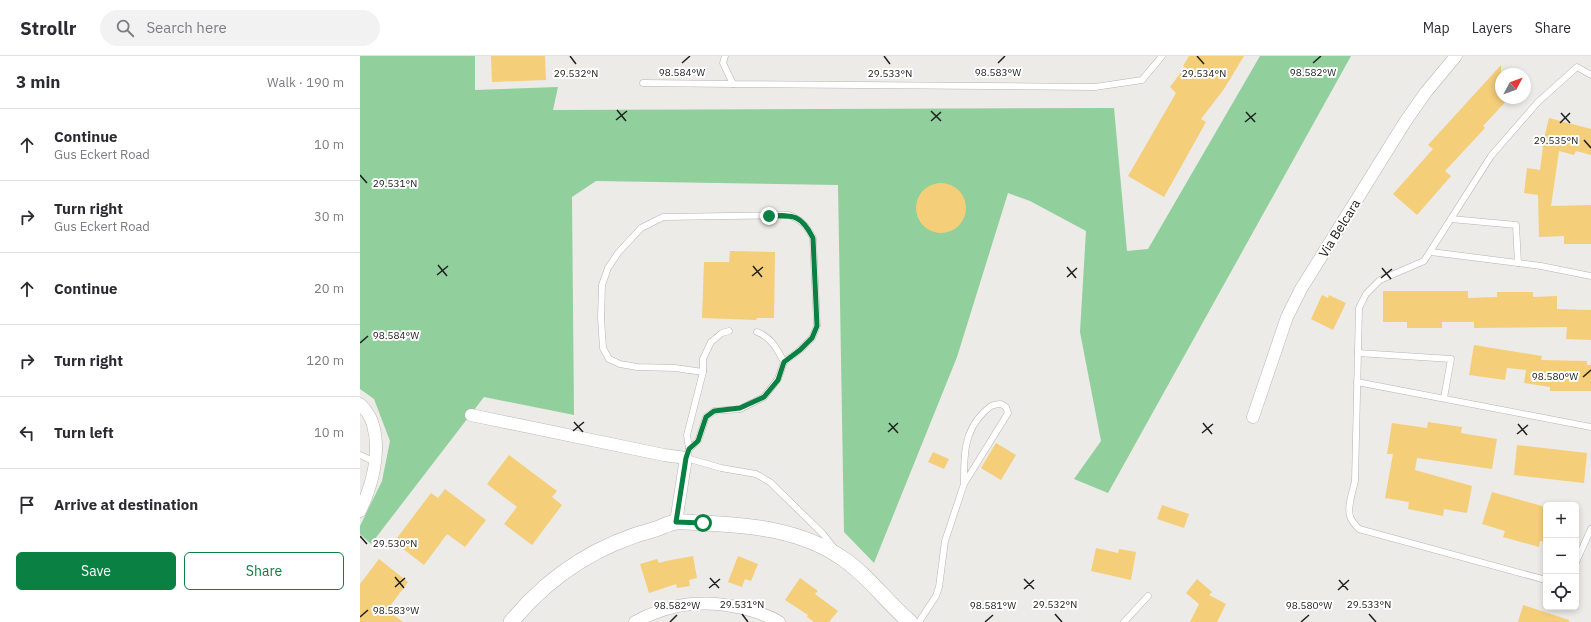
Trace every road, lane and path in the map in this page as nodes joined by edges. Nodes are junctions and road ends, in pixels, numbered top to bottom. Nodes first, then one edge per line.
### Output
1 (725, 56) edge
2 (1162, 56) edge
3 (1456, 56) edge
4 (1591, 75) edge
5 (642, 83) dead end
6 (734, 84) junction
7 (1451, 219) junction
8 (1431, 252) junction
9 (1518, 263) junction
10 (1591, 276) edge
11 (729, 331) dead end
12 (757, 332) dead end
13 (1358, 354) junction
14 (784, 362) junction
15 (703, 372) junction
16 (1357, 382) junction
17 (1444, 398) junction
18 (360, 404) edge
19 (471, 415) dead end
20 (1253, 417) dead end
21 (1591, 427) edge
22 (688, 453) junction
23 (360, 455) edge
24 (376, 462) junction
25 (964, 484) junction
26 (360, 511) edge
27 (676, 522) junction
28 (1591, 529) edge
29 (1579, 555) edge
30 (842, 557) junction
31 (1543, 579) edge
32 (1148, 596) dead end
33 (511, 622) edge
34 (635, 622) edge
35 (779, 622) edge
36 (910, 622) edge
37 (919, 622) edge
38 (1124, 622) edge

1 - 6 lane
2 - 6 lane
3 - 20 street, Via Belcara
4 - 7 lane
5 - 6 lane
7 - 8 lane
7 - 9 lane
8 - 9 lane
8 - 13 lane
9 - 10 lane
11 - 15 lane
12 - 14 lane
13 - 16 lane
13 - 17 lane
14 - 15 lane
14 - 22 lane
15 - 22 lane
16 - 17 lane
16 - 31 lane
17 - 21 lane
18 - 24 street
19 - 22 street
22 - 27 street
22 - 30 lane
23 - 24 lane
24 - 26 street
25 - 25 lane
25 - 37 lane
27 - 30 street
27 - 33 street
28 - 29 lane
30 - 36 street
32 - 38 lane
34 - 35 street

